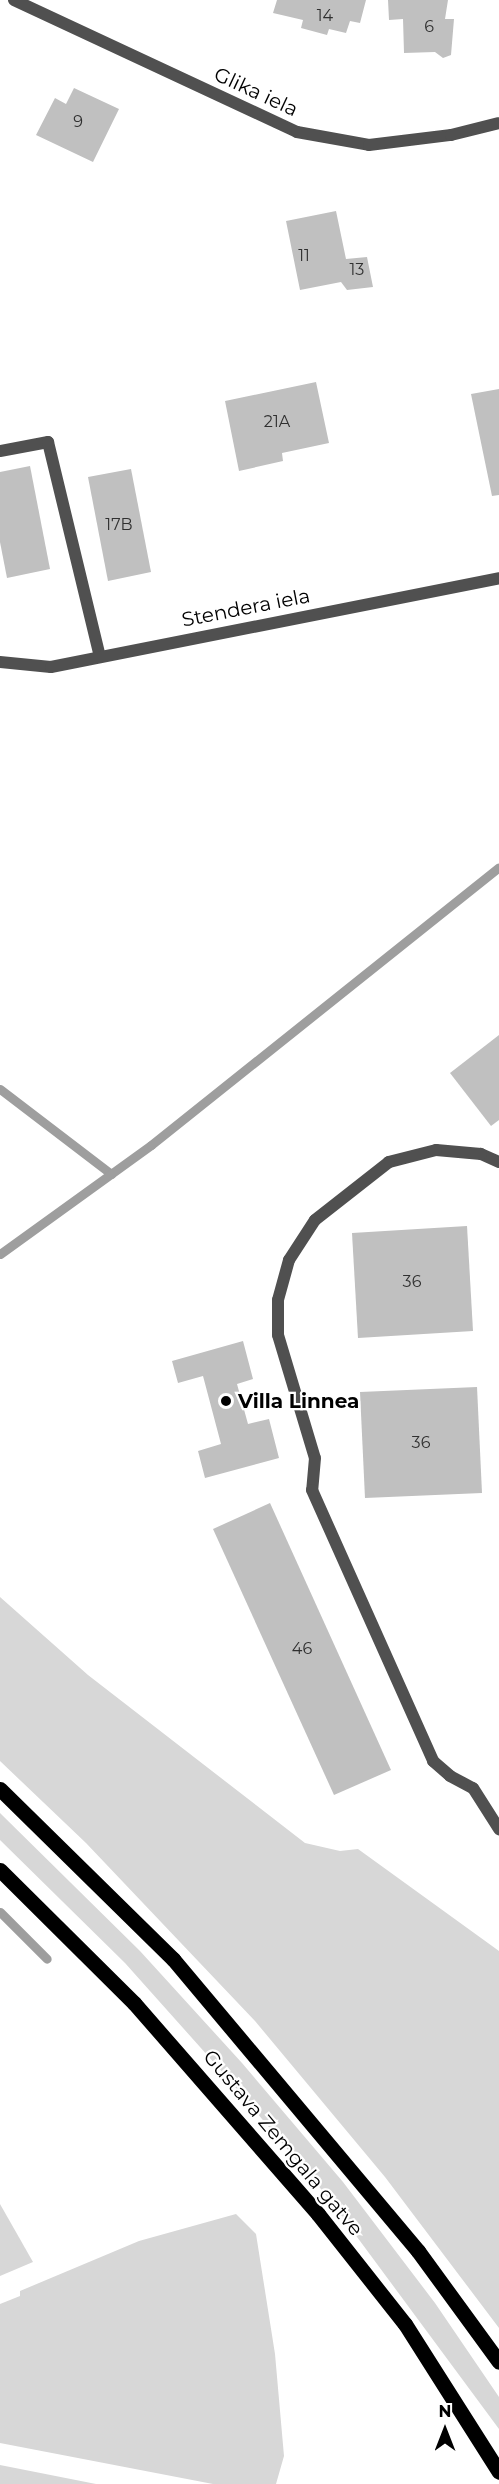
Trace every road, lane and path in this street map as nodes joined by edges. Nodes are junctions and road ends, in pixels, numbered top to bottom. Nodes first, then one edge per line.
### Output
1 (14, 0) edge
2 (499, 123) edge
3 (0, 451) edge
4 (499, 578) edge
5 (100, 657) junction
6 (0, 662) edge
7 (499, 1162) edge
8 (0, 1789) edge
9 (499, 1829) edge
10 (0, 1870) edge
11 (499, 2362) edge
12 (499, 2472) edge

1 - 2 street, Glika iela
3 - 5 street
4 - 5 street, Stendera iela
5 - 6 street, Stendera iela
7 - 9 street
8 - 11 main road, Gustava Zemgala gatve
10 - 12 main road, Gustava Zemgala gatve

